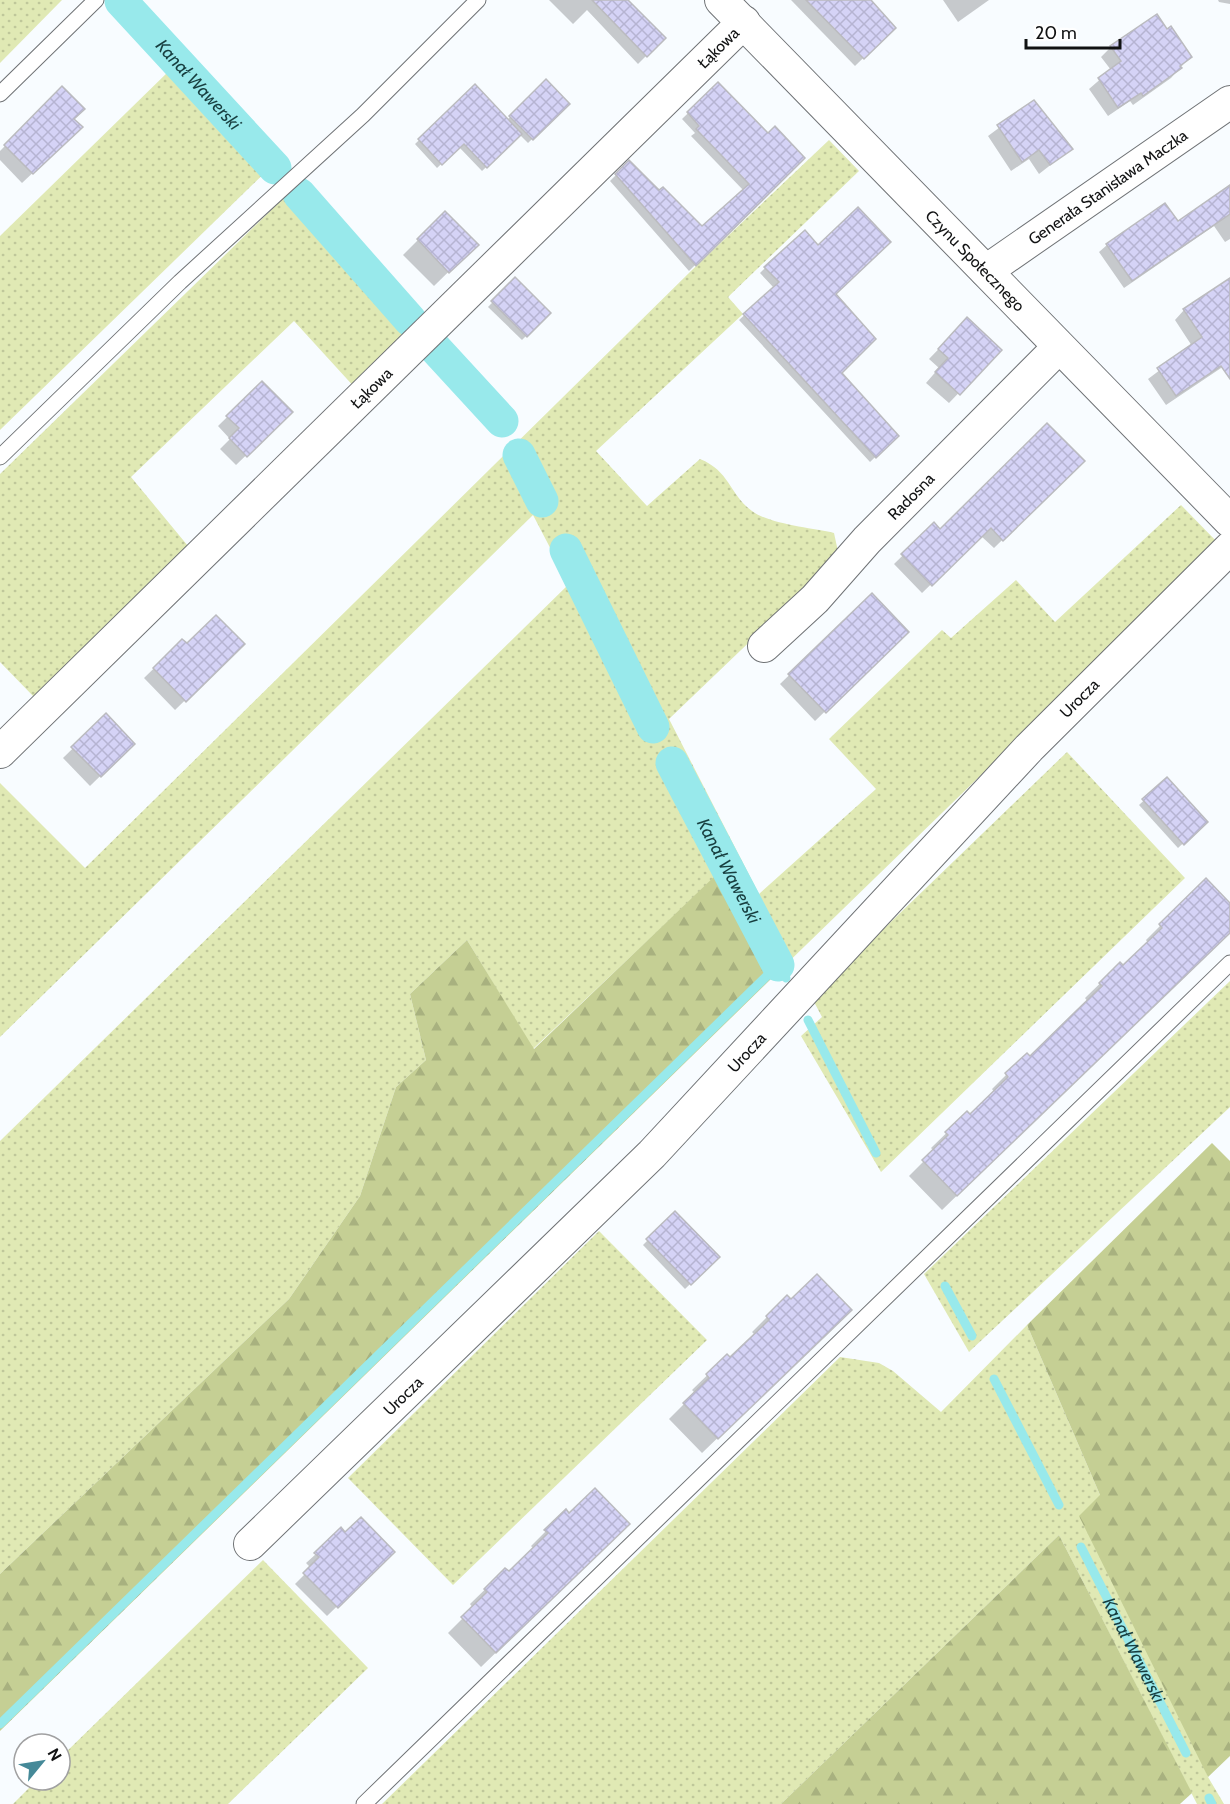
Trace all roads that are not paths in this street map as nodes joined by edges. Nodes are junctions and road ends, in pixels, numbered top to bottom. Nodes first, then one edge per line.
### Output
1 (96, 0) edge
2 (478, 0) edge
3 (721, 0) edge
4 (744, 22) junction
5 (0, 94) edge
6 (1230, 102) edge
7 (986, 272) junction
8 (1059, 347) junction
9 (0, 457) edge
10 (1230, 521) edge
11 (1230, 548) edge
12 (764, 646) dead end
13 (0, 752) edge
14 (1230, 963) edge
15 (250, 1544) dead end
16 (364, 1804) edge

1 - 5 lane
2 - 9 lane
3 - 4 street, Czynu Społecznego
4 - 7 street, Czynu Społecznego
4 - 13 street, Łąkowa
6 - 7 street, Generała Stanisława Maczka
7 - 8 street, Czynu Społecznego
8 - 10 street, Czynu Społecznego
8 - 12 street, Radosna
11 - 15 street, Urocza
14 - 16 lane

